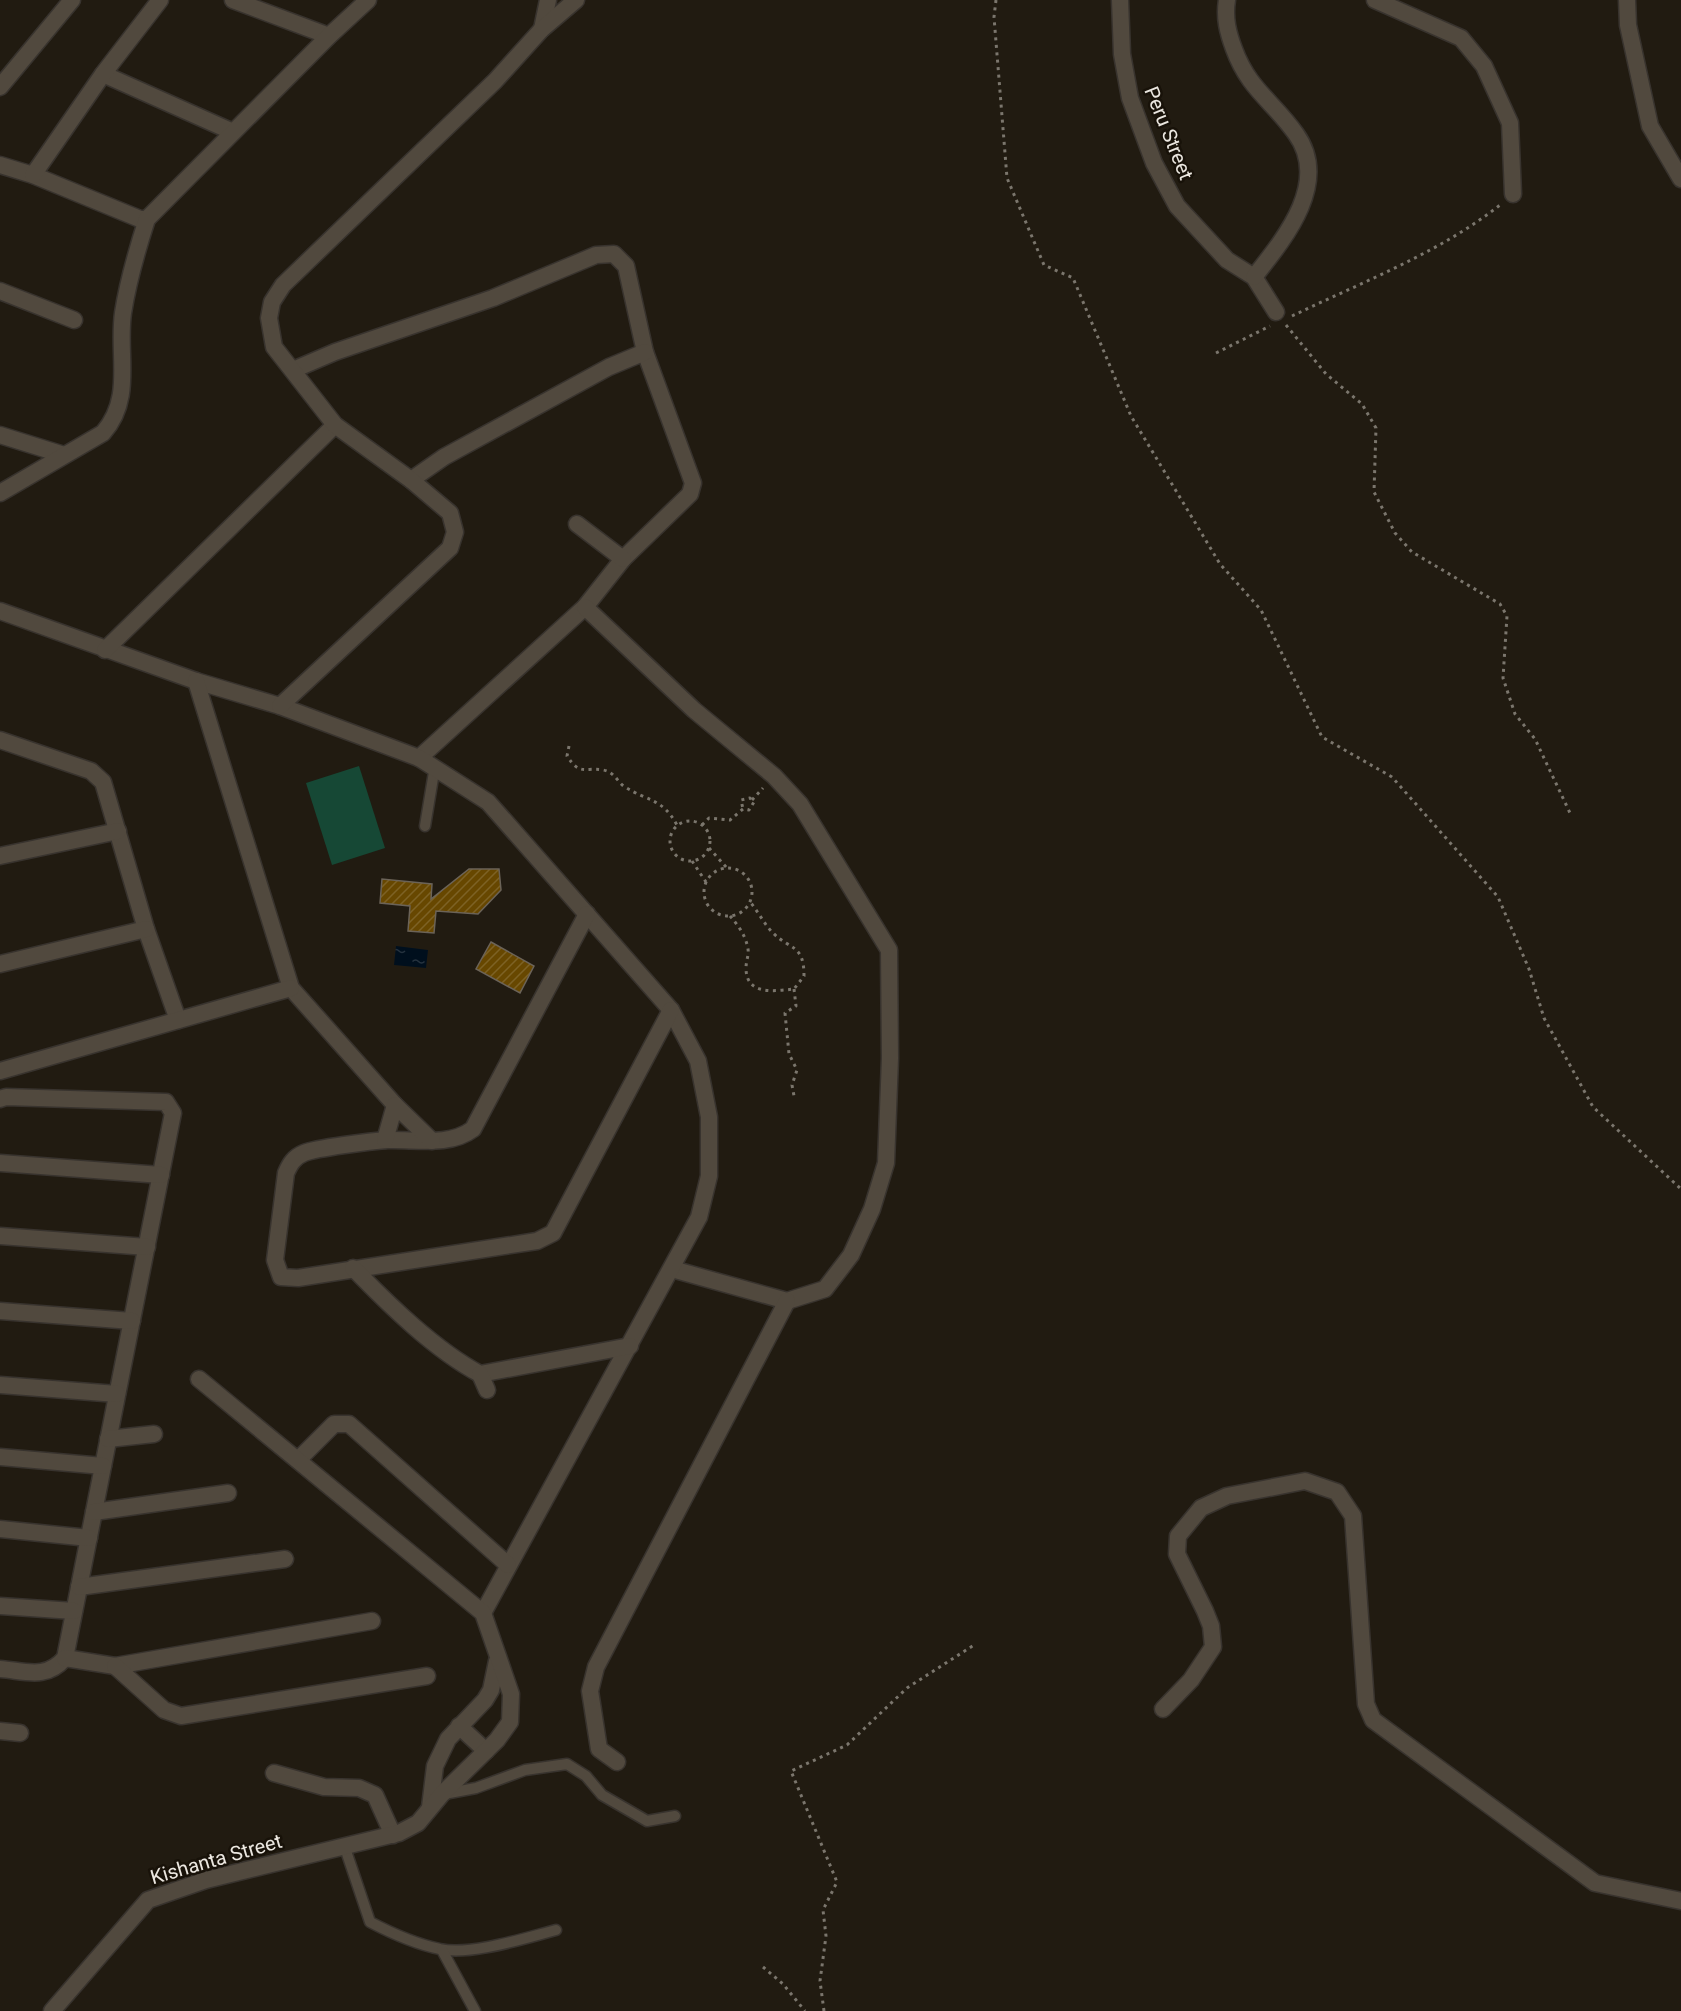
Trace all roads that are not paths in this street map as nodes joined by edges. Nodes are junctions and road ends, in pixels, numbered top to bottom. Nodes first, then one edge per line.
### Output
1 (72, 0) edge
2 (160, 0) edge
3 (233, 0) edge
4 (368, 0) edge
5 (548, 0) edge
6 (576, 0) edge
7 (1120, 0) edge
8 (1227, 0) edge
9 (1375, 0) edge
10 (1627, 0) edge
11 (542, 28) junction
12 (328, 36) junction
13 (103, 74) junction
14 (0, 87) edge
15 (233, 132) junction
16 (0, 165) edge
17 (33, 175) junction
18 (1681, 179) edge
19 (1514, 194) road end
20 (147, 219) junction
21 (1254, 277) junction
22 (0, 291) edge
23 (1279, 316) road end
24 (74, 320) dead end
25 (645, 352) junction
26 (293, 370) junction
27 (335, 425) junction
28 (0, 435) edge
29 (64, 455) junction
30 (411, 480) junction
31 (0, 493) edge
32 (577, 524) dead end
33 (623, 560) junction
34 (585, 607) junction
35 (0, 611) edge
36 (105, 650) junction
37 (196, 681) junction
38 (280, 706) junction
39 (3, 744) edge
40 (419, 758) junction
41 (435, 766) junction
42 (424, 826) dead end
43 (118, 831) junction
44 (0, 856) edge
45 (587, 914) junction
46 (146, 929) junction
47 (0, 964) edge
48 (291, 988) junction
49 (671, 1010) junction
50 (178, 1020) junction
51 (0, 1071) edge
52 (0, 1099) edge
53 (395, 1105) junction
54 (385, 1140) junction
55 (432, 1141) junction
56 (0, 1163) edge
57 (161, 1175) junction
58 (0, 1236) edge
59 (147, 1247) junction
60 (353, 1268) junction
61 (672, 1269) junction
62 (787, 1301) junction
63 (0, 1311) edge
64 (132, 1321) junction
65 (630, 1346) junction
66 (199, 1379) dead end
67 (0, 1385) edge
68 (117, 1394) junction
69 (154, 1434) dead end
70 (108, 1439) junction
71 (0, 1457) edge
72 (298, 1460) junction
73 (103, 1466) junction
74 (228, 1493) dead end
75 (94, 1512) junction
76 (0, 1529) edge
77 (89, 1538) junction
78 (285, 1559) dead end
79 (508, 1565) junction
80 (79, 1587) junction
81 (0, 1606) edge
82 (74, 1611) junction
83 (483, 1613) junction
84 (372, 1621) dead end
85 (65, 1658) junction
86 (497, 1661) junction
87 (115, 1666) junction
88 (0, 1669) edge
89 (427, 1676) dead end
90 (1163, 1709) dead end
91 (0, 1731) edge
92 (21, 1733) dead end
93 (453, 1733) junction
94 (479, 1757) junction
95 (617, 1762) dead end
96 (274, 1773) dead end
97 (435, 1797) junction
98 (675, 1816) dead end
99 (393, 1835) junction
100 (344, 1845) junction
101 (1681, 1901) edge
102 (556, 1930) dead end
103 (442, 1950) junction
104 (52, 2011) edge
105 (475, 2011) edge

1 - 14 street
2 - 13 street
3 - 12 street
4 - 12 street
5 - 11 street
6 - 11 street
7 - 21 street, Peru Street
8 - 21 street
9 - 19 street
10 - 18 street
11 - 26 street
12 - 15 street
13 - 15 street
13 - 17 street
15 - 20 street
16 - 17 street
17 - 20 street
20 - 29 street
21 - 23 street, Peru Street
22 - 24 street
25 - 26 street
25 - 30 street
25 - 33 street
26 - 27 street
27 - 30 street
27 - 36 street
28 - 29 street
29 - 31 street
30 - 38 street
32 - 33 street
33 - 34 street
34 - 40 street
34 - 62 street
35 - 36 street
36 - 37 street
37 - 38 street
37 - 48 street
38 - 40 street
39 - 43 street
40 - 41 street
41 - 42 lane
41 - 45 street
43 - 44 street
43 - 46 street
45 - 49 street
45 - 55 street
46 - 47 street
46 - 50 street
48 - 50 street
48 - 53 street
49 - 60 street
49 - 61 street
50 - 51 street
52 - 57 street
53 - 54 street
53 - 55 street
54 - 55 street
54 - 60 street
56 - 57 street
57 - 59 street
58 - 59 street
59 - 64 street
60 - 65 street
61 - 62 street
61 - 65 street
62 - 95 street
63 - 64 street
64 - 68 street
65 - 79 street
66 - 72 street
67 - 68 street
68 - 70 street
69 - 70 street
70 - 73 street
71 - 73 street
72 - 79 street
72 - 83 street
73 - 75 street
74 - 75 street
75 - 77 street
76 - 77 street
77 - 80 street
78 - 80 street
79 - 83 street
80 - 82 street
81 - 82 street
82 - 85 street
83 - 86 street, Kishanta Street
84 - 87 street
85 - 87 street
85 - 88 street
86 - 93 street
86 - 94 street, Kishanta Street
87 - 89 street
90 - 101 street
91 - 92 street
93 - 94 street
93 - 97 street
94 - 97 street, Kishanta Street
96 - 99 street
97 - 98 lane
97 - 99 street, Kishanta Street
99 - 100 street, Kishanta Street
100 - 103 lane
100 - 104 street, Kishanta Street
102 - 103 lane
103 - 105 lane

